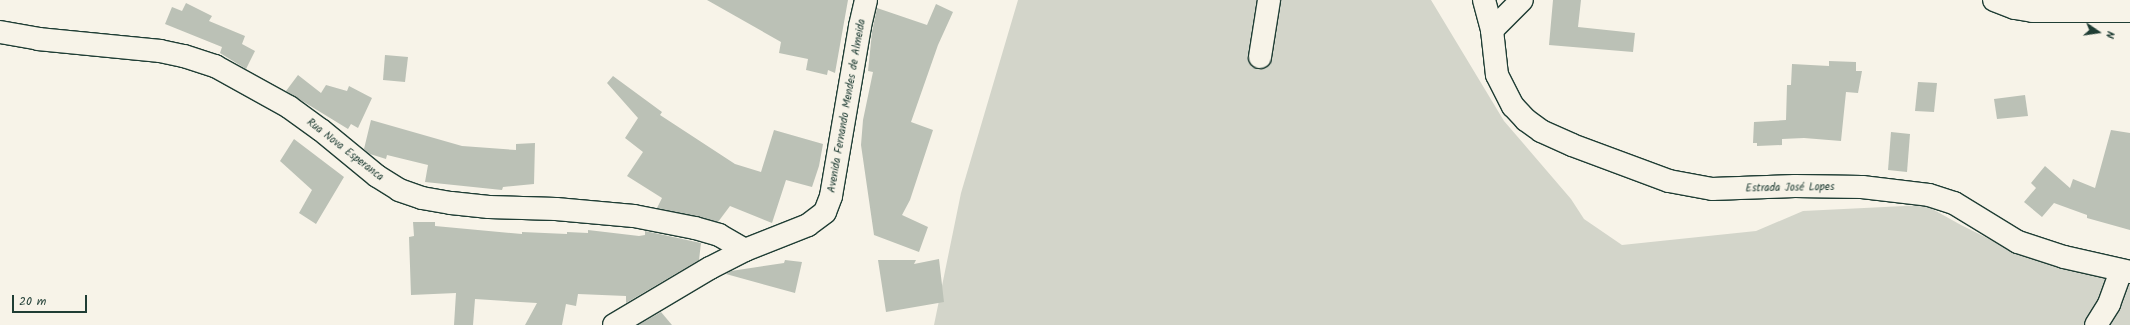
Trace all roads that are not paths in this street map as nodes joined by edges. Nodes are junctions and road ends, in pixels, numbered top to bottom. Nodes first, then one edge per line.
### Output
1 (866, 0) edge
2 (1269, 0) edge
3 (1484, 0) edge
4 (1522, 0) edge
5 (1994, 0) edge
6 (2130, 11) edge
7 (1492, 30) junction
8 (0, 32) edge
9 (1260, 56) dead end
10 (745, 250) junction
11 (2125, 272) edge
12 (614, 325) edge
13 (2096, 325) edge

1 - 10 street, Avenida Fernando Mendes de Almeida
2 - 9 street
3 - 7 street, Estrada José Lopes
4 - 7 street
5 - 6 street
7 - 11 street, Estrada José Lopes
8 - 10 street, Rua Nova Esperanca
10 - 12 street, Avenida Fernando Mendes de Almeida
11 - 13 street, Estrada José Lopes

